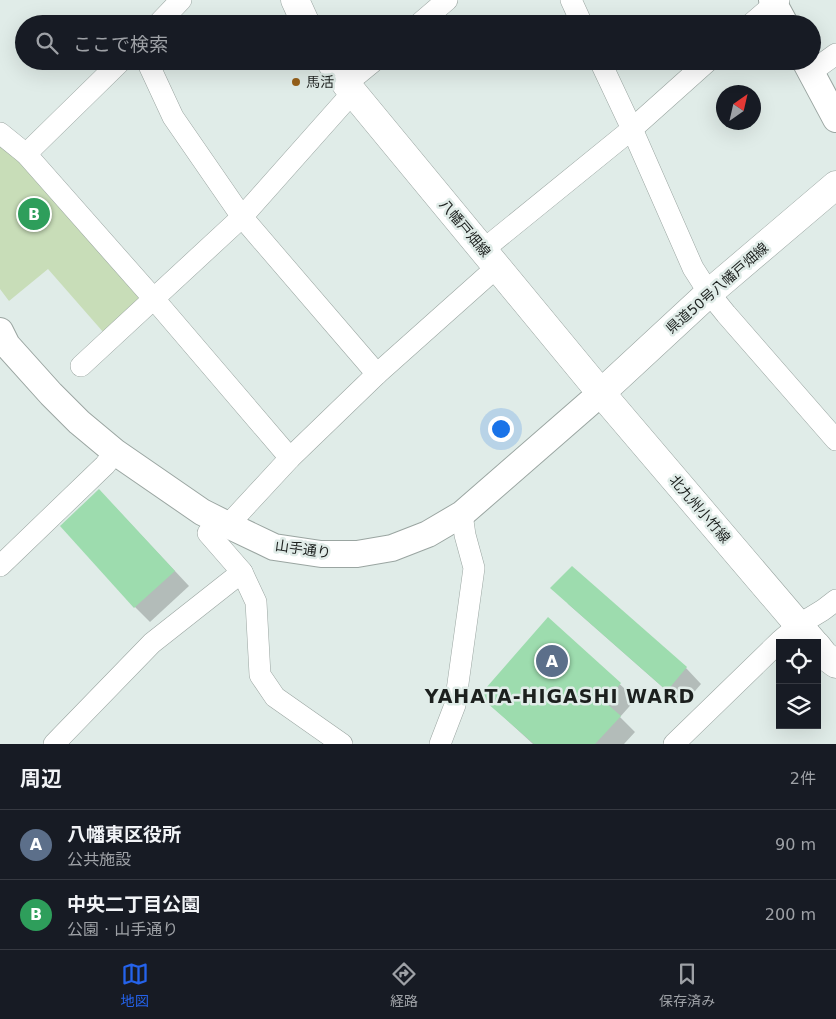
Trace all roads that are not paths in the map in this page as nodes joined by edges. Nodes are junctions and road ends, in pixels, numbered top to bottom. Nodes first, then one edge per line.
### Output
1 (181, 0) edge
2 (448, 0) edge
3 (571, 0) edge
4 (777, 7) edge
5 (167, 15) edge
6 (430, 15) edge
7 (578, 15) edge
8 (765, 15) edge
9 (836, 54) edge
10 (821, 60) edge
11 (112, 70) edge
12 (151, 70) edge
13 (337, 70) edge
14 (366, 70) edge
15 (604, 70) edge
16 (698, 70) edge
17 (810, 70) edge
18 (350, 88) junction
19 (836, 120) edge
20 (632, 129) junction
21 (0, 133) edge
22 (26, 154) junction
23 (836, 185) edge
24 (242, 217) junction
25 (490, 258) junction
26 (709, 293) junction
27 (154, 299) junction
28 (2, 343) edge
29 (81, 366) dead end
30 (377, 374) junction
31 (601, 393) junction
32 (836, 440) edge
33 (115, 452) junction
34 (290, 458) junction
35 (462, 514) junction
36 (228, 525) junction
37 (0, 566) edge
38 (242, 572) junction
39 (836, 600) edge
40 (807, 633) edge
41 (836, 640) edge
42 (821, 651) edge
43 (836, 664) edge
44 (54, 744) edge
45 (342, 744) edge
46 (440, 744) edge
47 (674, 744) edge

1 - 5 street
2 - 6 street
3 - 7 street
4 - 8 street
9 - 10 street
11 - 22 street
12 - 24 street
13 - 18 main road, 八幡戸畑線
14 - 18 street
15 - 20 street
16 - 20 street
17 - 19 street
18 - 24 street
18 - 25 main road, 八幡戸畑線
20 - 25 street
20 - 26 street
21 - 22 street
22 - 27 street
23 - 26 main road, 県道50号八幡戸畑線
24 - 27 street
24 - 30 street
25 - 30 street
25 - 31 main road, 八幡戸畑線
26 - 31 main road, 県道50号八幡戸畑線
26 - 32 street
27 - 29 street
27 - 34 street
28 - 33 street, 山手通り
30 - 34 street
31 - 35 street, 山手通り
31 - 40 main road, 北九州小竹線
33 - 36 street, 山手通り
33 - 37 street
34 - 36 street
35 - 36 street, 山手通り
35 - 46 street
36 - 38 street
38 - 44 street
38 - 45 street
39 - 40 street
40 - 41 main road, 北九州小竹線
40 - 47 street
42 - 43 main road

